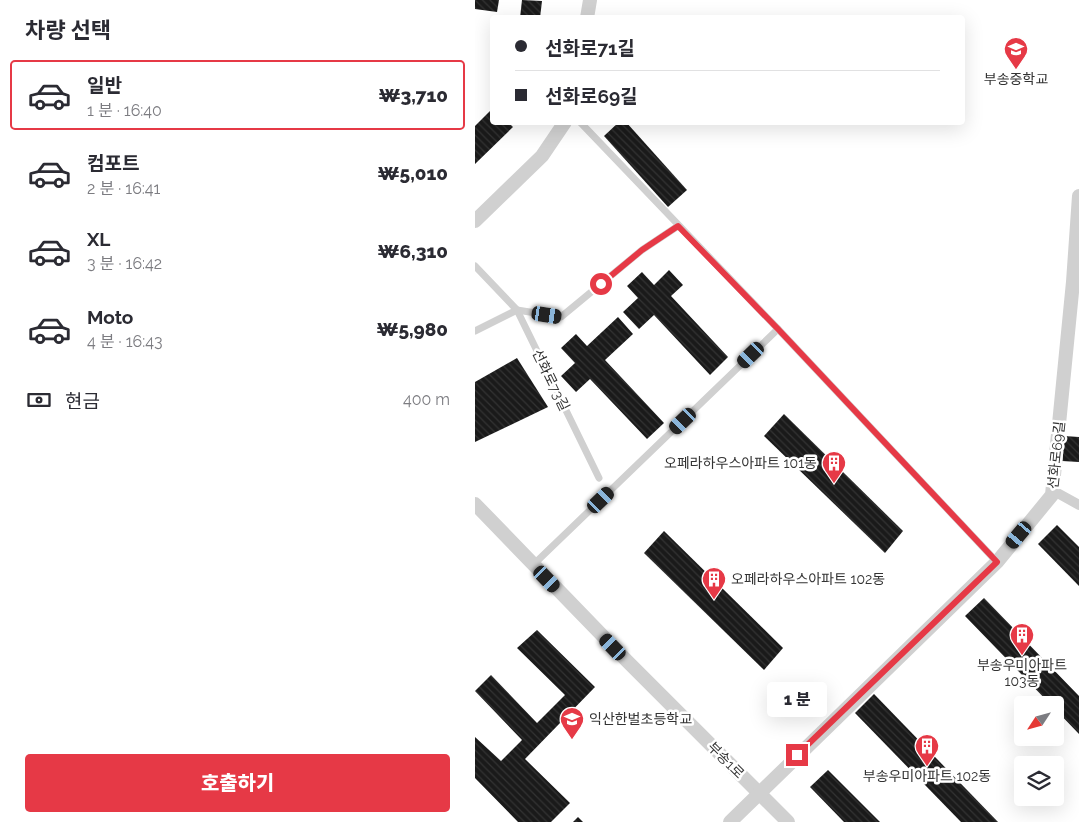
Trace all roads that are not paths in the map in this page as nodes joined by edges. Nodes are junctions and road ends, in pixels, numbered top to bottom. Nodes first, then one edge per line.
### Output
1 (590, 0) edge
2 (588, 15) edge
3 (563, 125) edge
4 (583, 125) edge
5 (1079, 198) edge
6 (475, 221) edge
7 (678, 226) junction
8 (475, 266) edge
9 (1076, 282) edge
10 (517, 310) junction
11 (778, 329) junction
12 (475, 331) edge
13 (599, 478) dead end
14 (1052, 490) junction
15 (475, 504) edge
16 (1079, 505) edge
17 (997, 562) junction
18 (533, 565) junction
19 (759, 793) junction
20 (729, 822) edge
21 (788, 822) edge

1 - 2 street
3 - 6 street
4 - 7 lane
5 - 9 street, 선화로69길
7 - 10 lane
7 - 11 lane
8 - 10 lane, 선화로73길
9 - 14 street, 선화로69길
10 - 12 lane
10 - 13 lane, 선화로73길
11 - 17 lane
11 - 18 lane
14 - 16 street
14 - 17 street, 선화로69길
15 - 18 street, 부송1로
17 - 19 street, 선화로69길
18 - 19 street, 부송1로
19 - 20 street, 선화로69길
19 - 21 street, 부송1로

